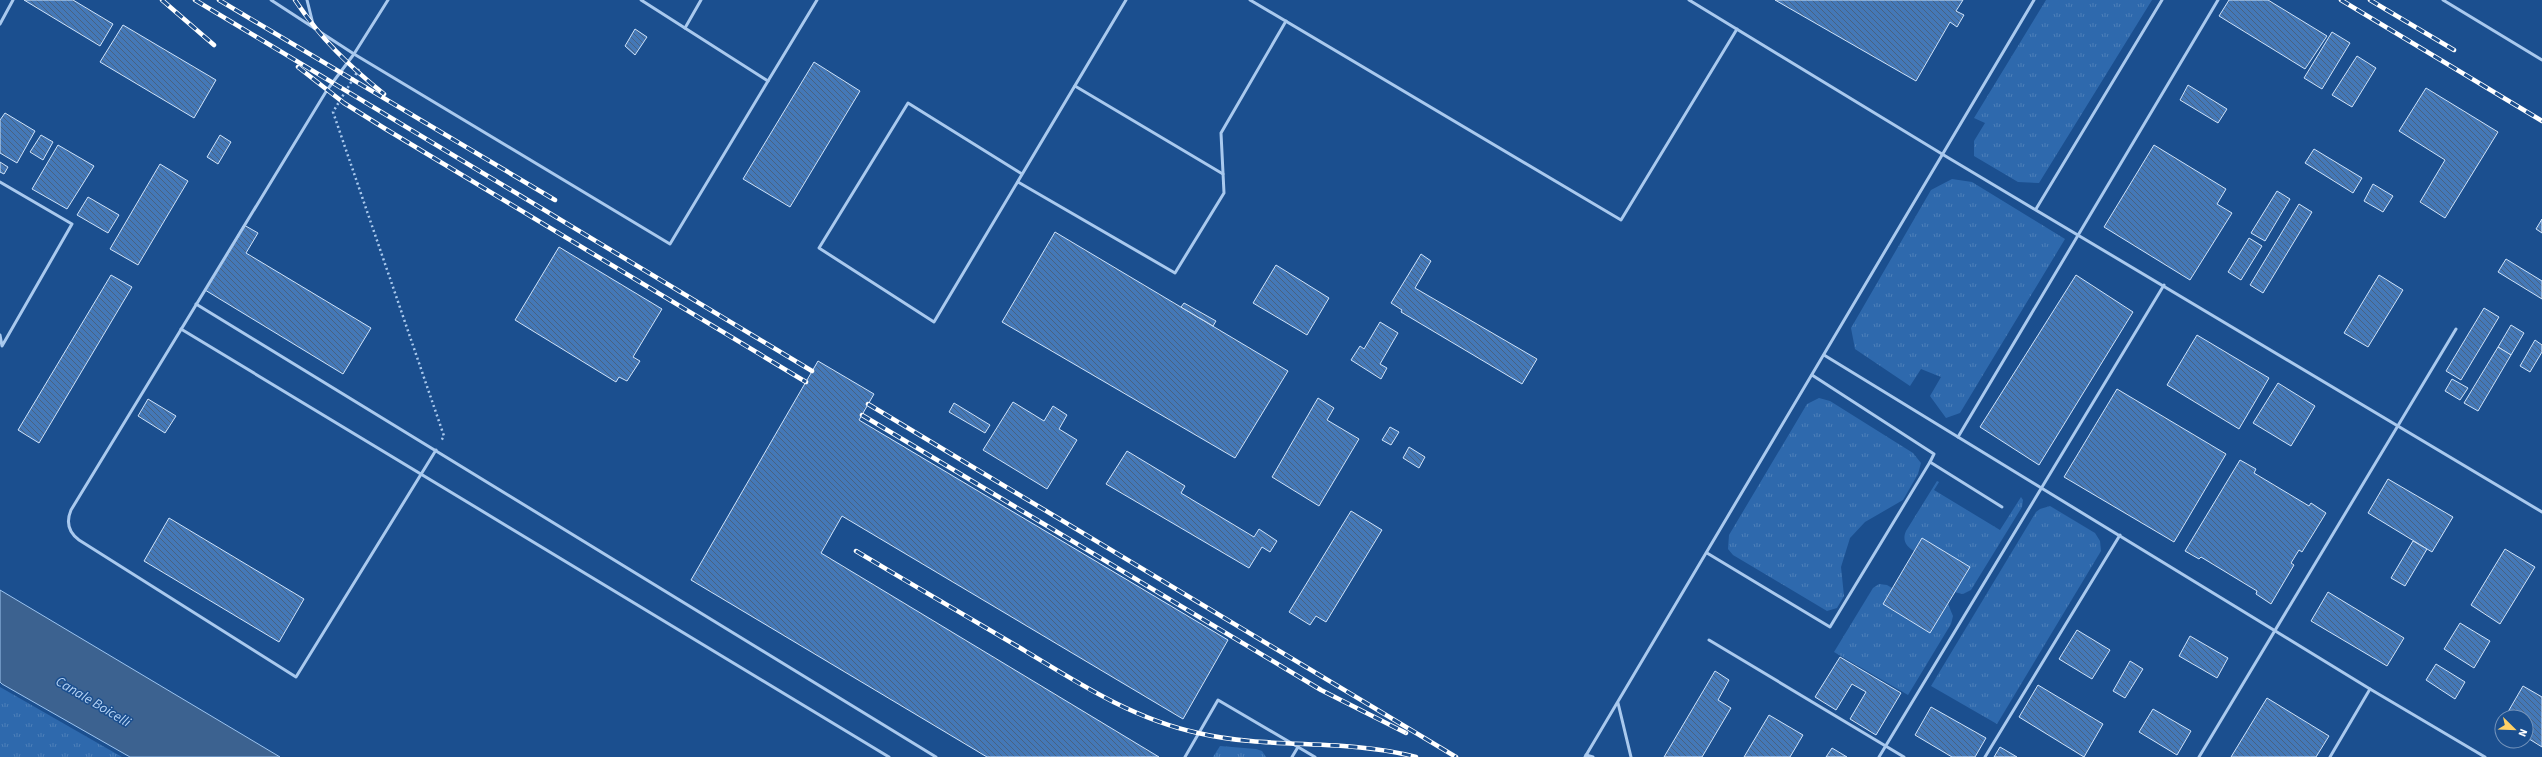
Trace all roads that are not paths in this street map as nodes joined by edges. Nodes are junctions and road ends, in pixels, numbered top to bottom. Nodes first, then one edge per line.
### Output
1 (13, 0) edge
2 (271, 0) edge
3 (307, 0) edge
4 (388, 0) edge
5 (641, 0) edge
6 (701, 0) edge
7 (817, 0) edge
8 (1126, 0) edge
9 (1250, 0) edge
10 (1690, 0) edge
11 (2034, 0) edge
12 (2162, 0) edge
13 (2218, 0) edge
14 (2443, 0) edge
15 (1286, 21) junction
16 (0, 24) edge
17 (314, 28) junction
18 (684, 28) junction
19 (1737, 29) junction
20 (354, 54) junction
21 (2542, 60) edge
22 (768, 81) junction
23 (1075, 86) junction
24 (1942, 154) junction
25 (1022, 174) junction
26 (1223, 174) junction
27 (0, 182) edge
28 (1018, 182) junction
29 (2036, 210) junction
30 (2078, 234) junction
31 (2164, 285) junction
32 (196, 304) junction
33 (180, 329) junction
34 (2456, 329) dead end
35 (0, 335) edge
36 (1824, 355) junction
37 (1812, 375) junction
38 (2398, 426) junction
39 (1958, 437) junction
40 (436, 450) junction
41 (1930, 462) junction
42 (421, 474) junction
43 (2042, 488) junction
44 (2002, 507) dead end
45 (2542, 512) edge
46 (2120, 535) junction
47 (1707, 553) junction
48 (2275, 630) junction
49 (1709, 640) dead end
50 (2370, 688) junction
51 (1618, 703) junction
52 (1886, 746) junction
53 (1298, 747) junction
54 (1586, 756) edge
55 (889, 757) edge
56 (936, 757) edge
57 (1185, 757) edge
58 (1292, 757) edge
59 (1315, 757) edge
60 (1593, 757) edge
61 (1632, 757) edge
62 (1879, 757) edge
63 (1904, 757) edge
64 (1985, 757) edge
65 (2199, 757) edge
66 (2330, 757) edge
67 (2486, 757) edge

1 - 16 lane
2 - 17 lane
3 - 17 lane
4 - 20 lane
5 - 18 lane
6 - 18 lane
7 - 22 lane
8 - 23 lane
9 - 15 lane
10 - 19 lane
11 - 24 lane
12 - 29 lane
13 - 30 lane
14 - 21 lane
15 - 19 lane
15 - 26 lane
17 - 20 lane
18 - 22 lane
19 - 24 lane
20 - 22 lane
20 - 32 lane
23 - 25 lane
23 - 26 lane
24 - 29 lane
24 - 36 lane
25 - 28 lane
25 - 28 lane
26 - 28 lane
27 - 35 lane
29 - 30 lane
30 - 31 lane
30 - 39 lane
31 - 38 lane
31 - 43 lane
32 - 33 lane
32 - 40 lane
33 - 42 lane
33 - 42 lane
34 - 38 lane
36 - 37 lane
36 - 39 lane
37 - 41 lane
37 - 47 lane
38 - 45 lane
38 - 48 lane
39 - 43 lane
40 - 42 lane
40 - 56 lane
41 - 44 lane
41 - 47 lane
42 - 55 lane
43 - 46 lane
43 - 52 lane
46 - 48 lane
46 - 64 lane
47 - 51 lane
48 - 50 lane
48 - 65 lane
49 - 52 lane
50 - 66 lane
50 - 67 lane
51 - 54 lane
51 - 61 lane
52 - 62 lane
52 - 63 lane
53 - 57 lane
53 - 58 lane
53 - 59 lane
54 - 60 lane

